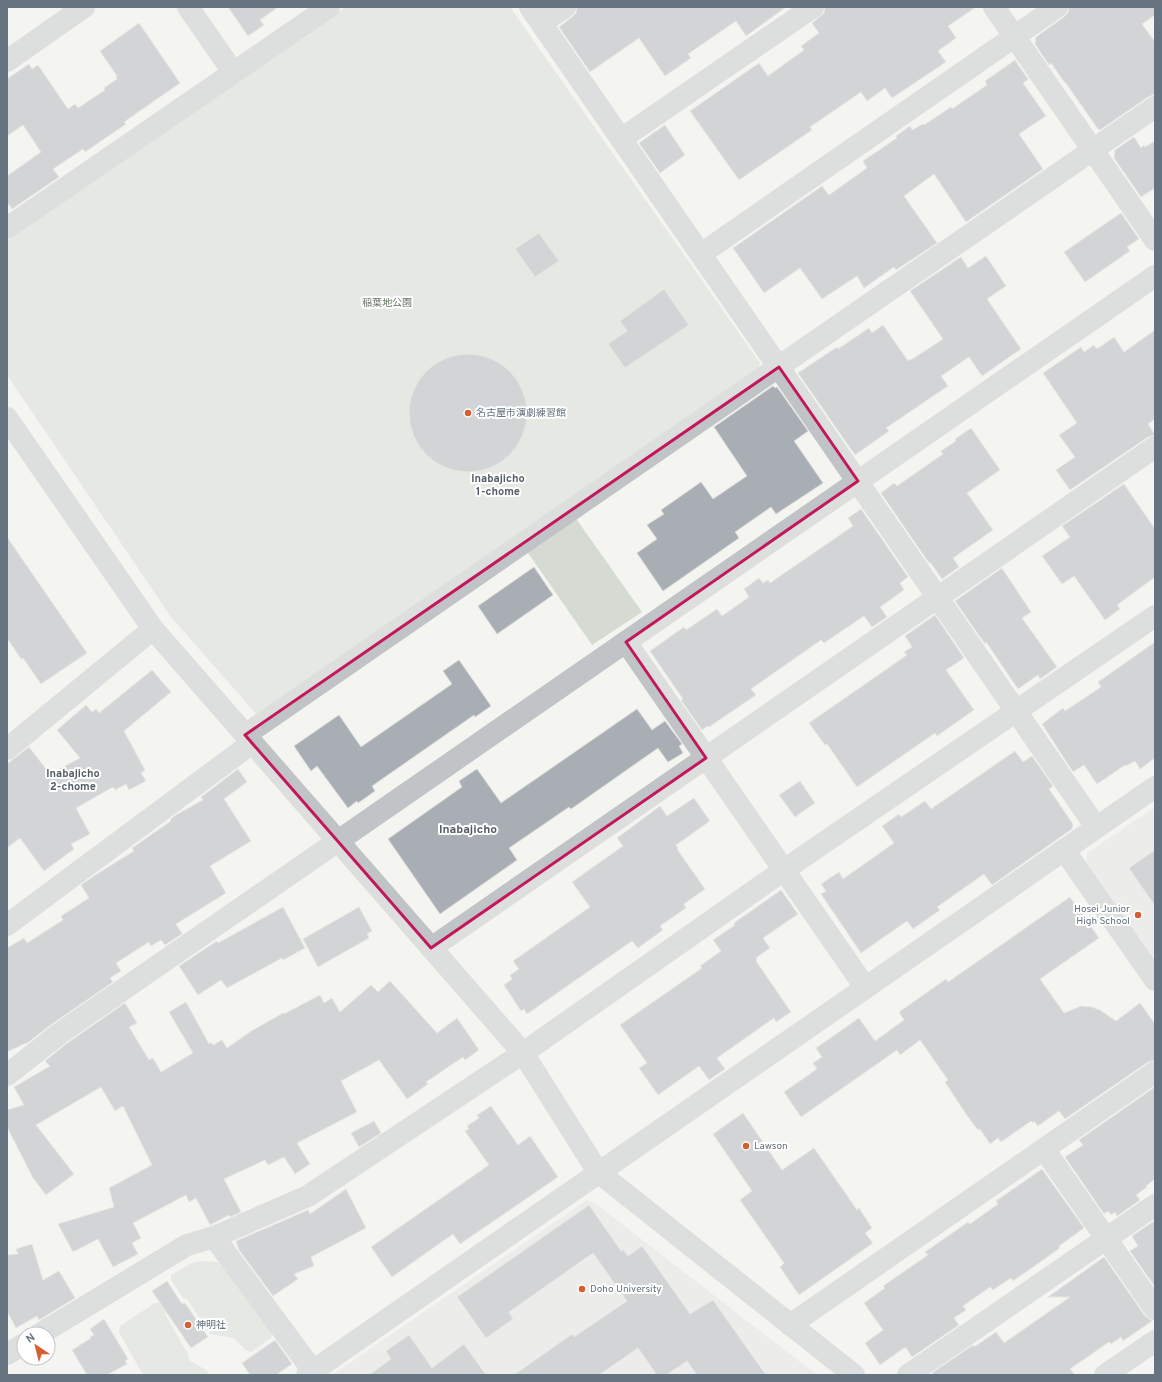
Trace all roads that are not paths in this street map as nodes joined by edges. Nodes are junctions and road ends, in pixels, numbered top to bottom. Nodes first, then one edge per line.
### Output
1 (84, 7) edge
2 (188, 7) edge
3 (328, 7) edge
4 (566, 7) edge
5 (813, 7) edge
6 (994, 7) edge
7 (1057, 7) edge
8 (536, 15) edge
9 (1015, 37) junction
10 (7, 61) edge
11 (233, 72) junction
12 (1155, 107) edge
13 (621, 139) junction
14 (1093, 150) junction
15 (7, 228) edge
16 (1155, 240) edge
17 (701, 254) junction
18 (1155, 276) edge
19 (779, 367) junction
20 (7, 418) edge
21 (1155, 447) edge
22 (858, 481) junction
23 (938, 598) junction
24 (1155, 616) edge
25 (153, 629) junction
26 (626, 642) junction
27 (1017, 712) junction
28 (249, 739) junction
29 (7, 749) edge
30 (706, 758) junction
31 (1155, 787) edge
32 (1096, 827) junction
33 (338, 842) junction
34 (1064, 850) junction
35 (784, 870) junction
36 (7, 926) edge
37 (431, 948) junction
38 (1155, 980) edge
39 (865, 987) junction
40 (523, 1053) junction
41 (1155, 1072) edge
42 (7, 1075) edge
43 (1044, 1149) junction
44 (598, 1172) junction
45 (1155, 1205) edge
46 (214, 1237) junction
47 (1106, 1238) junction
48 (1155, 1309) edge
49 (790, 1325) junction
50 (53, 1326) edge
51 (1155, 1340) edge
52 (16, 1349) edge
53 (7, 1354) edge
54 (310, 1373) edge
55 (854, 1375) edge
56 (908, 1375) edge
57 (1105, 1375) edge

1 - 10 street
2 - 11 street
3 - 11 street
4 - 8 street
5 - 13 street
6 - 9 street
7 - 9 street
8 - 13 street
9 - 14 street
9 - 17 street
11 - 15 street
12 - 14 street
13 - 17 street
14 - 16 street
14 - 19 street
17 - 19 street
18 - 22 street
19 - 22 street
19 - 28 street
20 - 25 street
21 - 23 street
22 - 23 street
22 - 26 street
23 - 27 street
23 - 30 street
24 - 27 street
25 - 28 street
25 - 29 street
26 - 30 street
26 - 33 street
27 - 32 street
27 - 35 street
28 - 33 street
28 - 36 street
30 - 35 street
30 - 37 street
31 - 32 street
32 - 34 street
33 - 37 street
33 - 42 street
34 - 38 street
34 - 39 street
35 - 39 street
35 - 40 street
37 - 40 street
39 - 44 street
40 - 44 street
40 - 46 street
41 - 43 street
43 - 47 street
43 - 49 street
44 - 49 street
44 - 54 street
45 - 47 street
46 - 50 street
46 - 54 street
47 - 48 street
47 - 56 street
49 - 55 street
51 - 57 street
52 - 53 street

